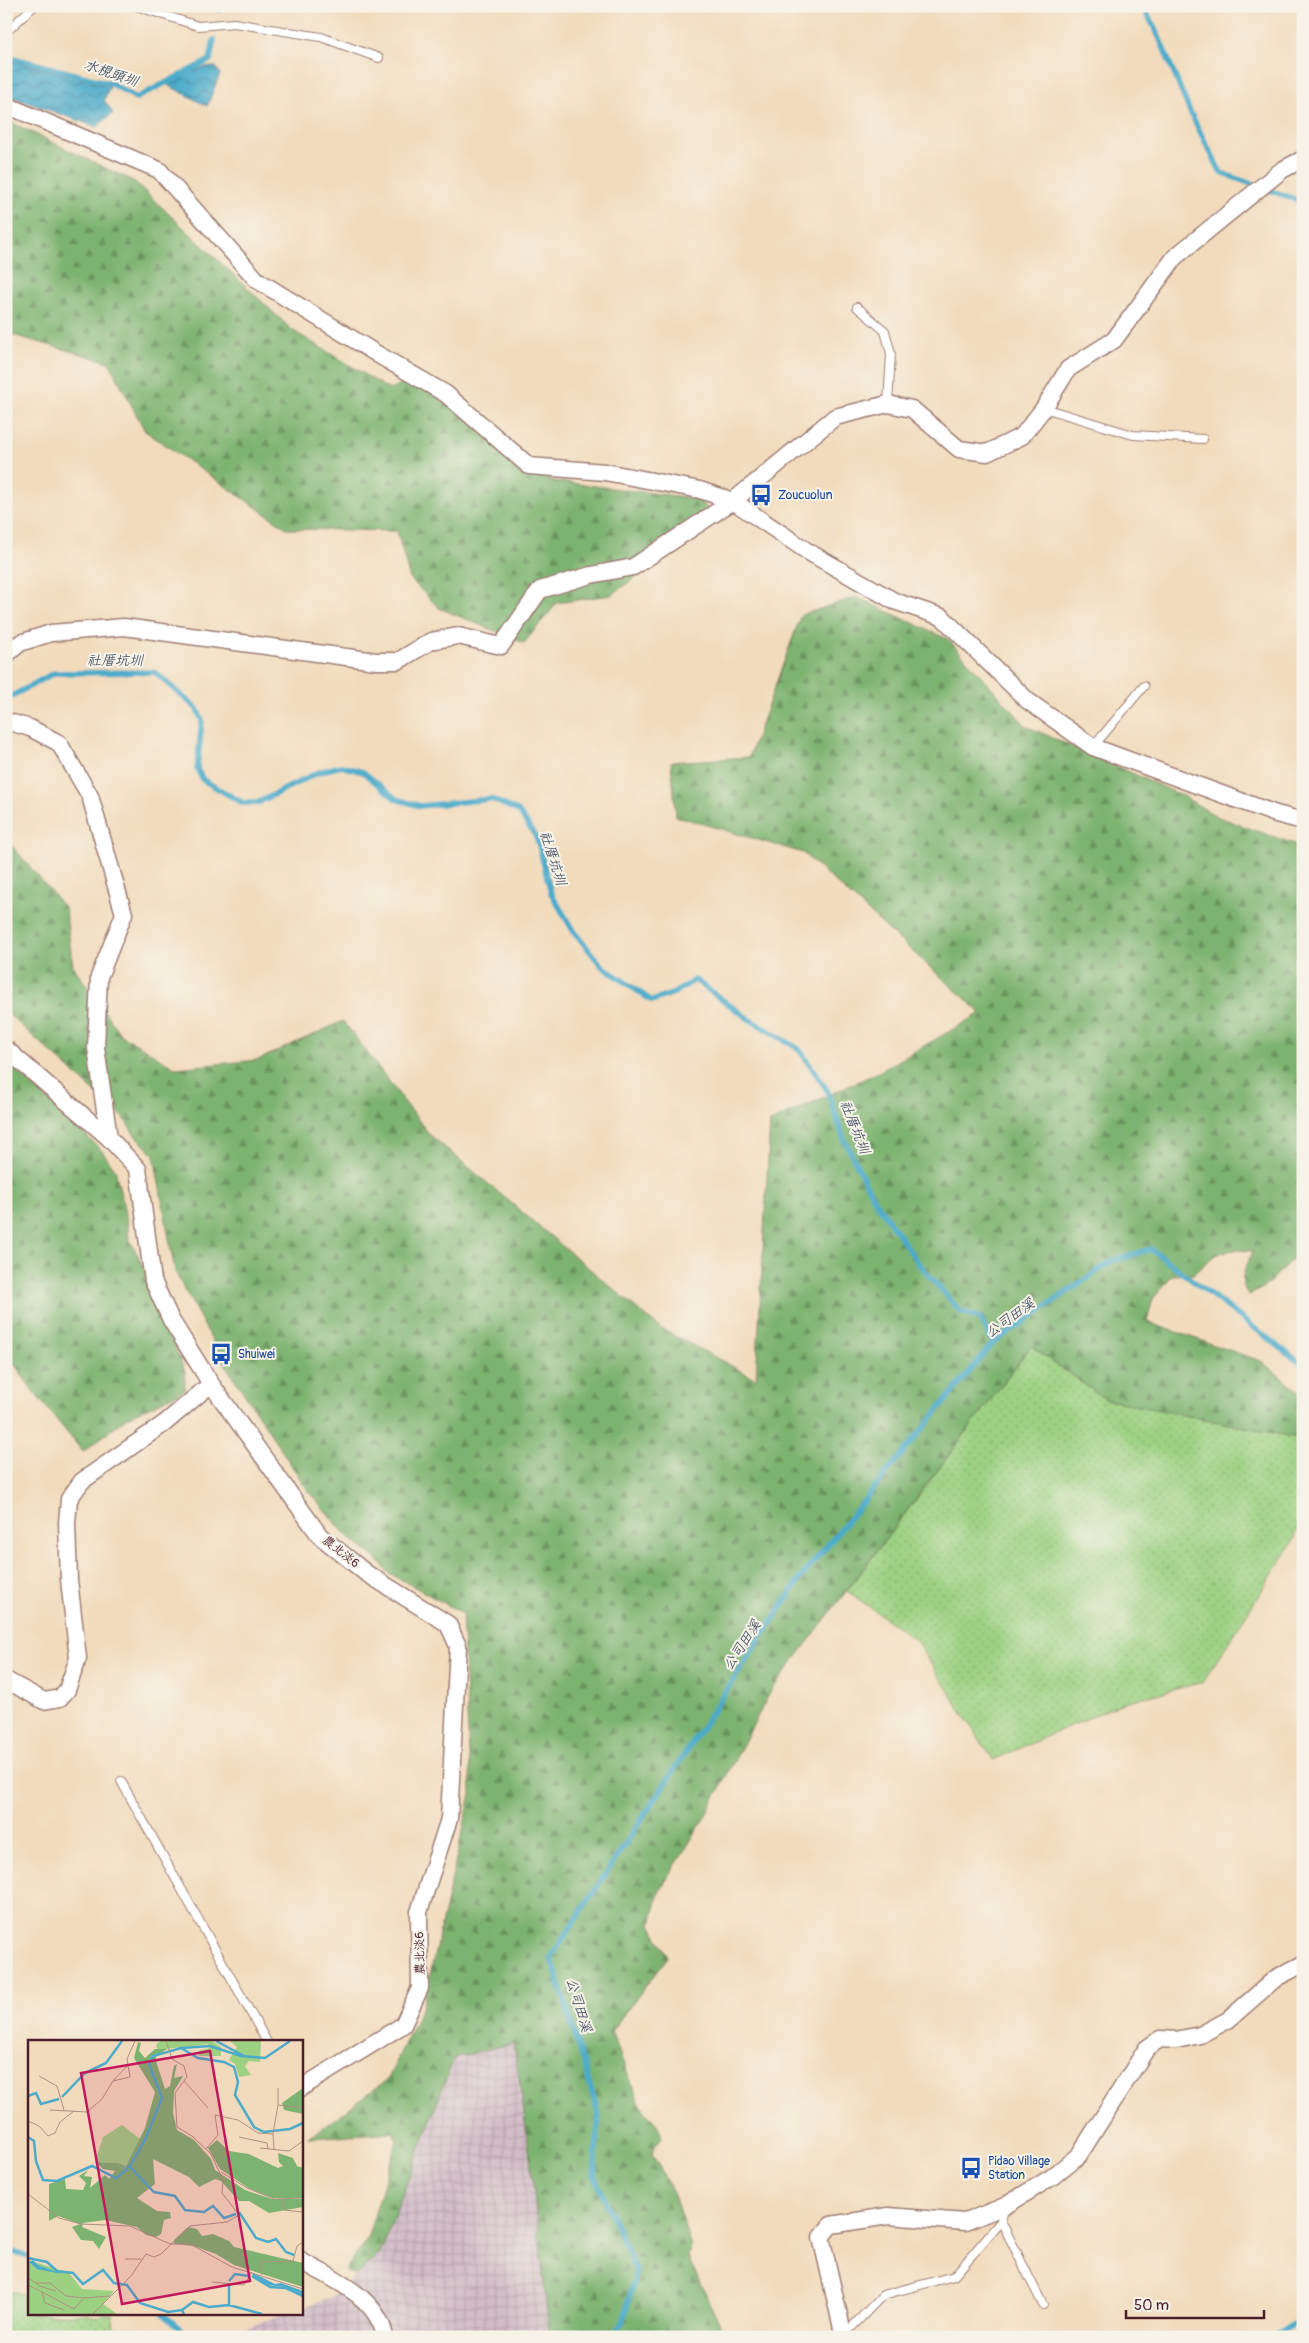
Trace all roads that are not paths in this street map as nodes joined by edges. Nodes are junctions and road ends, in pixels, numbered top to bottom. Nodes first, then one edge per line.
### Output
1 (34, 6) edge
2 (136, 6) edge
3 (6, 32) edge
4 (379, 58) dead end
5 (6, 105) edge
6 (1303, 159) edge
7 (857, 307) dead end
8 (888, 404) junction
9 (1044, 408) junction
10 (1203, 439) dead end
11 (733, 501) junction
12 (6, 655) edge
13 (1144, 686) dead end
14 (6, 721) edge
15 (1093, 747) junction
16 (1303, 821) edge
17 (6, 1049) edge
18 (109, 1138) junction
19 (211, 1384) junction
20 (6, 1680) edge
21 (120, 1781) dead end
22 (1303, 1964) edge
23 (266, 2040) edge
24 (302, 2085) edge
25 (1003, 2214) junction
26 (302, 2262) edge
27 (1043, 2305) dead end
28 (844, 2336) edge
29 (385, 2337) edge

1 - 3 lane
2 - 4 lane
5 - 11 street
6 - 9 street
7 - 8 lane
8 - 9 street
8 - 11 street
9 - 10 lane
11 - 12 street
11 - 15 street
13 - 15 lane
14 - 18 street
15 - 16 street
17 - 18 street, 農北淡6
18 - 19 street, 農北淡6
19 - 20 street
19 - 24 street, 農北淡6 / 農北淡6
21 - 23 lane
22 - 25 street
25 - 27 lane
25 - 28 lane
25 - 28 street
26 - 29 street

